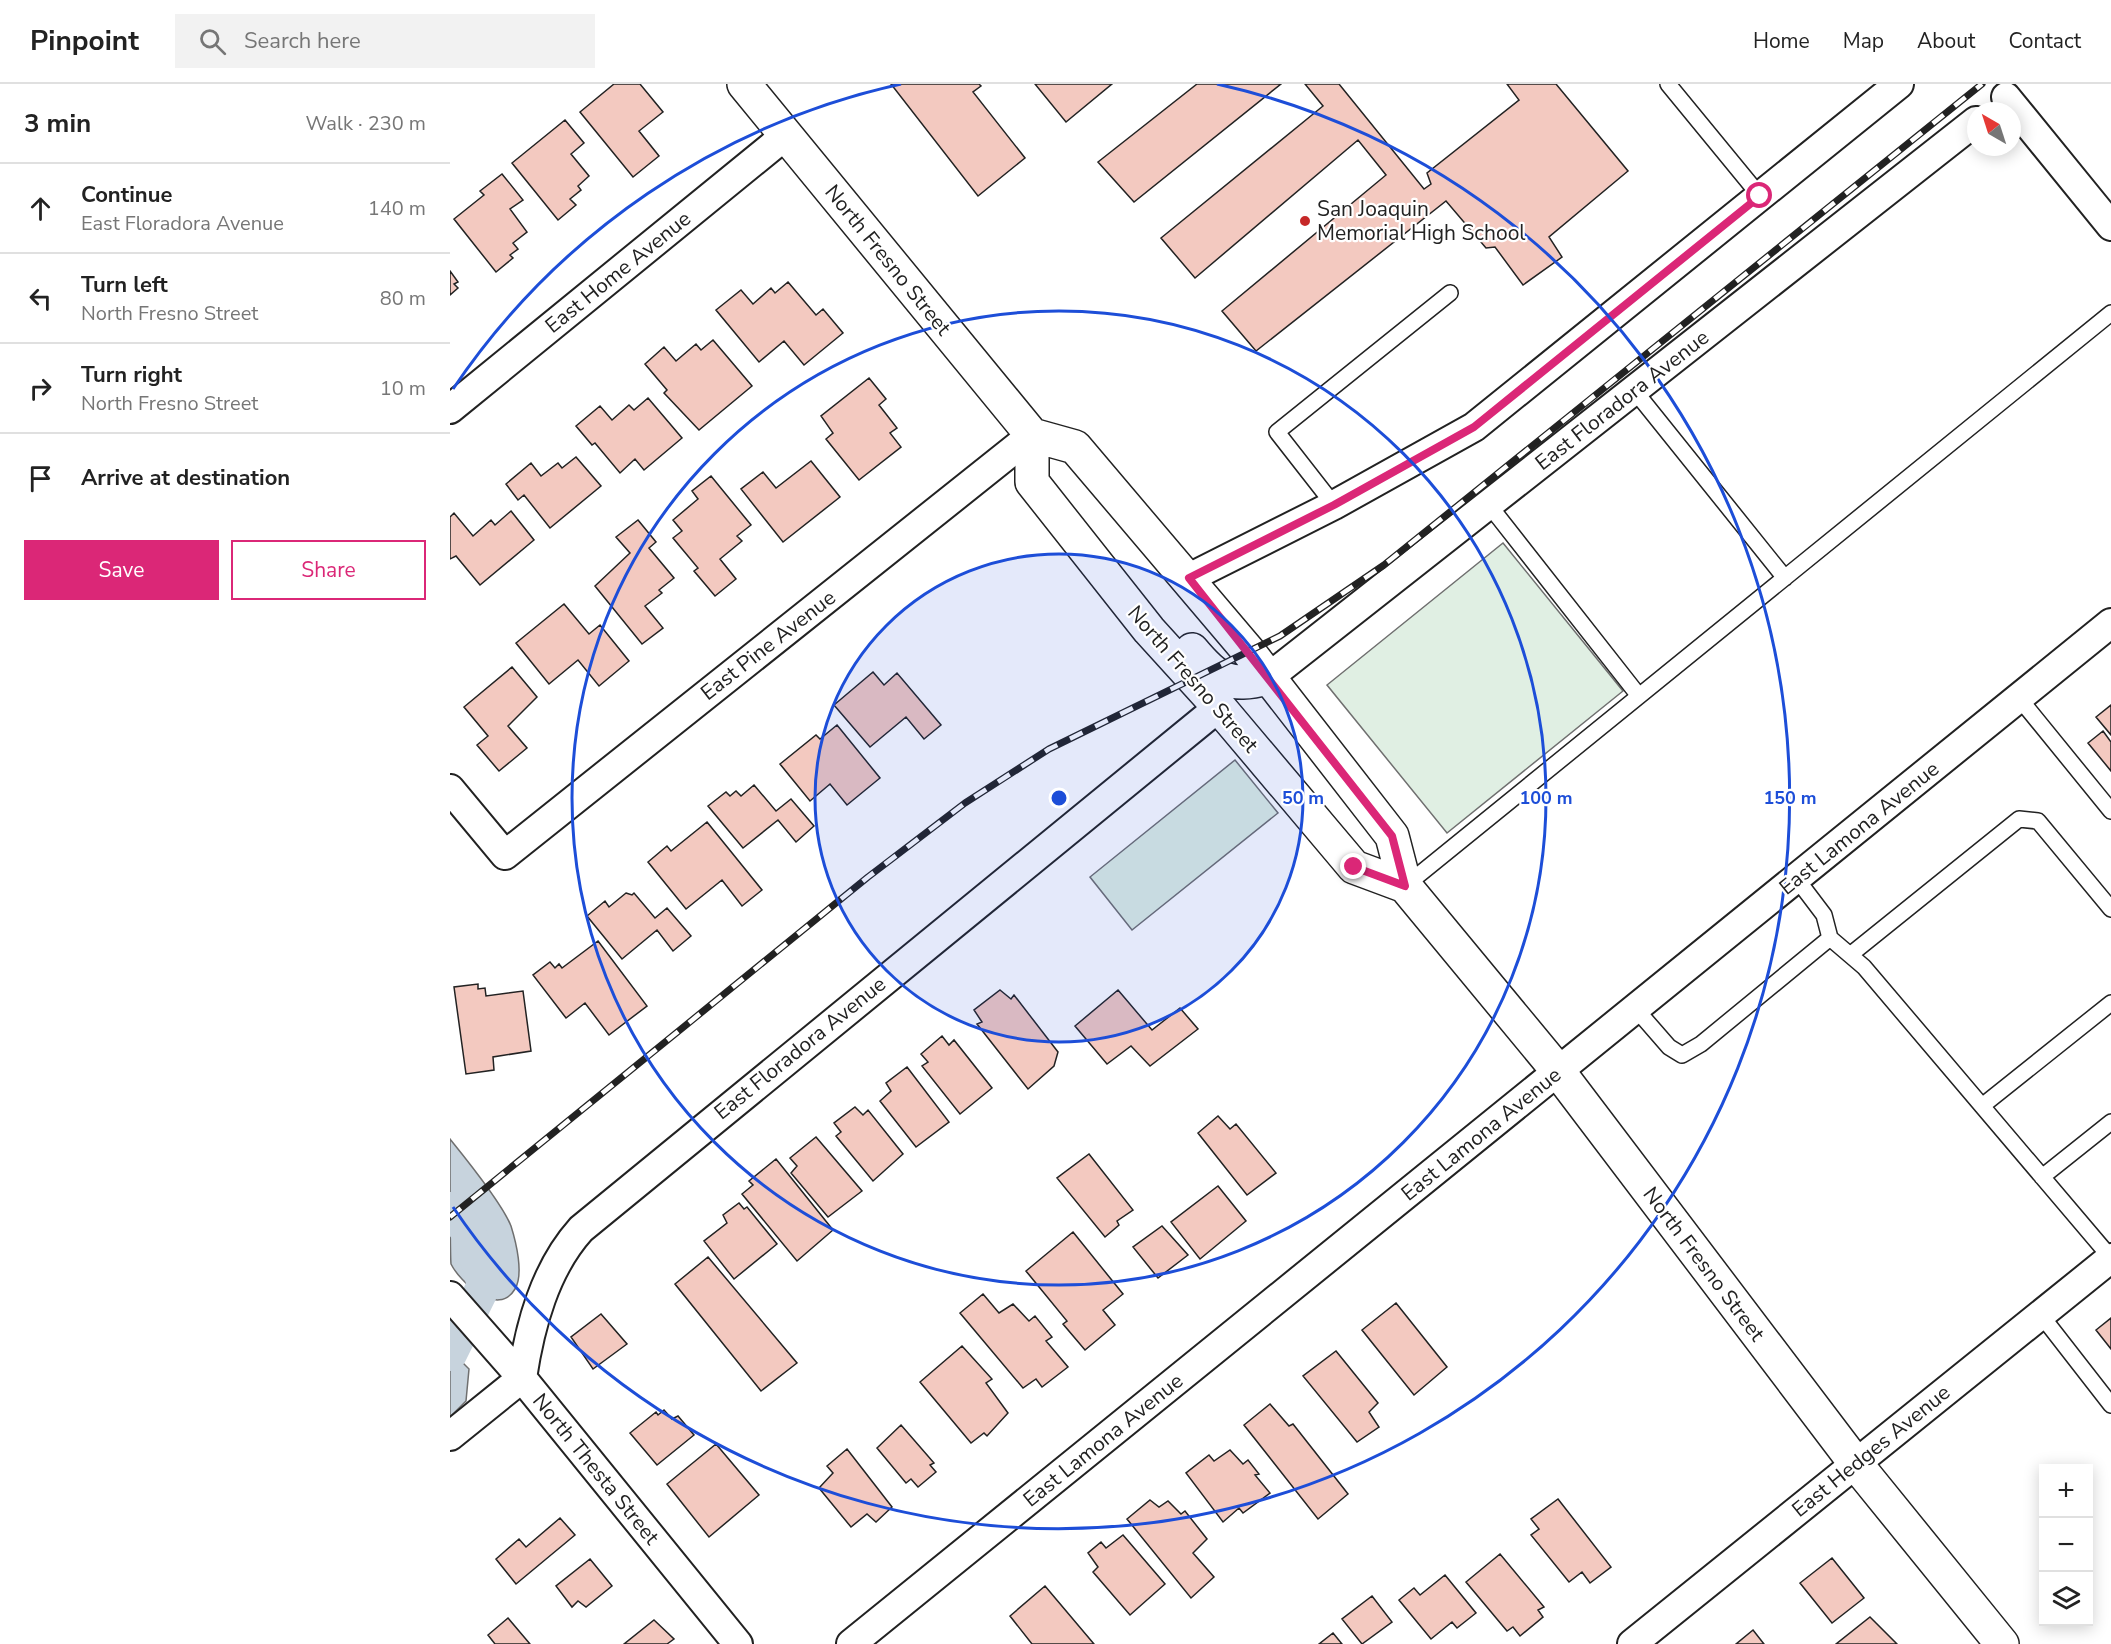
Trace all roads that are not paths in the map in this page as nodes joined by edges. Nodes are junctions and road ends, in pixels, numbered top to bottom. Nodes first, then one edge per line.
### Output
1 (744, 84) edge
2 (1668, 84) edge
3 (1899, 84) edge
4 (2006, 97) edge
5 (1967, 128) edge
6 (786, 135) junction
7 (1760, 196) junction
8 (2111, 226) edge
9 (1450, 293) dead end
10 (2111, 313) edge
11 (1634, 390) junction
12 (450, 410) edge
13 (1032, 435) junction
14 (1032, 482) junction
15 (1334, 505) junction
16 (1489, 505) junction
17 (1189, 578) junction
18 (1785, 578) junction
19 (2111, 623) edge
20 (1268, 678) junction
21 (1639, 696) junction
22 (2019, 698) junction
23 (1219, 707) junction
24 (450, 789) edge
25 (2111, 811) edge
26 (1796, 878) junction
27 (1405, 886) junction
28 (2111, 909) edge
29 (1830, 938) junction
30 (1850, 955) junction
31 (2111, 1003) edge
32 (1635, 1008) junction
33 (1558, 1071) junction
34 (1982, 1106) junction
35 (2111, 1122) edge
36 (2042, 1177) junction
37 (2111, 1258) edge
38 (453, 1300) edge
39 (2041, 1315) junction
40 (522, 1378) junction
41 (2111, 1405) edge
42 (450, 1436) edge
43 (1856, 1464) junction
44 (738, 1644) edge
45 (851, 1644) edge
46 (1632, 1644) edge
47 (2002, 1644) edge

1 - 6 main road, North Fresno Street
2 - 7 lane
3 - 7 street
4 - 8 street
5 - 11 street, East Floradora Avenue
6 - 12 street, East Home Avenue
6 - 13 main road, North Fresno Street
7 - 15 street
9 - 15 lane
10 - 18 lane
11 - 16 street, East Floradora Avenue
11 - 18 lane
13 - 14 main road
13 - 17 main road, North Fresno Street
13 - 24 street, East Pine Avenue
14 - 20 main road
14 - 23 main road, North Fresno Street
15 - 17 street
16 - 20 street, East Floradora Avenue
16 - 21 lane
17 - 20 main road, North Fresno Street
18 - 21 lane
19 - 22 street, East Lamona Avenue
20 - 27 main road, North Fresno Street
21 - 27 lane
22 - 25 lane
22 - 26 street, East Lamona Avenue
23 - 27 main road, North Fresno Street
23 - 40 street, East Floradora Avenue
26 - 29 lane
26 - 32 street, East Lamona Avenue
27 - 33 main road, North Fresno Street
28 - 30 lane
29 - 30 lane
29 - 32 lane
30 - 34 lane
31 - 34 lane
32 - 33 street, East Lamona Avenue
33 - 43 main road, North Fresno Street
33 - 45 street, East Lamona Avenue
34 - 36 lane
35 - 36 lane
36 - 37 lane
37 - 39 street, East Hedges Avenue
38 - 40 street, North Thesta Street
39 - 41 lane
39 - 43 street, East Hedges Avenue
40 - 42 street
40 - 44 street, North Thesta Street
43 - 46 street, East Hedges Avenue
43 - 47 main road, North Fresno Street

